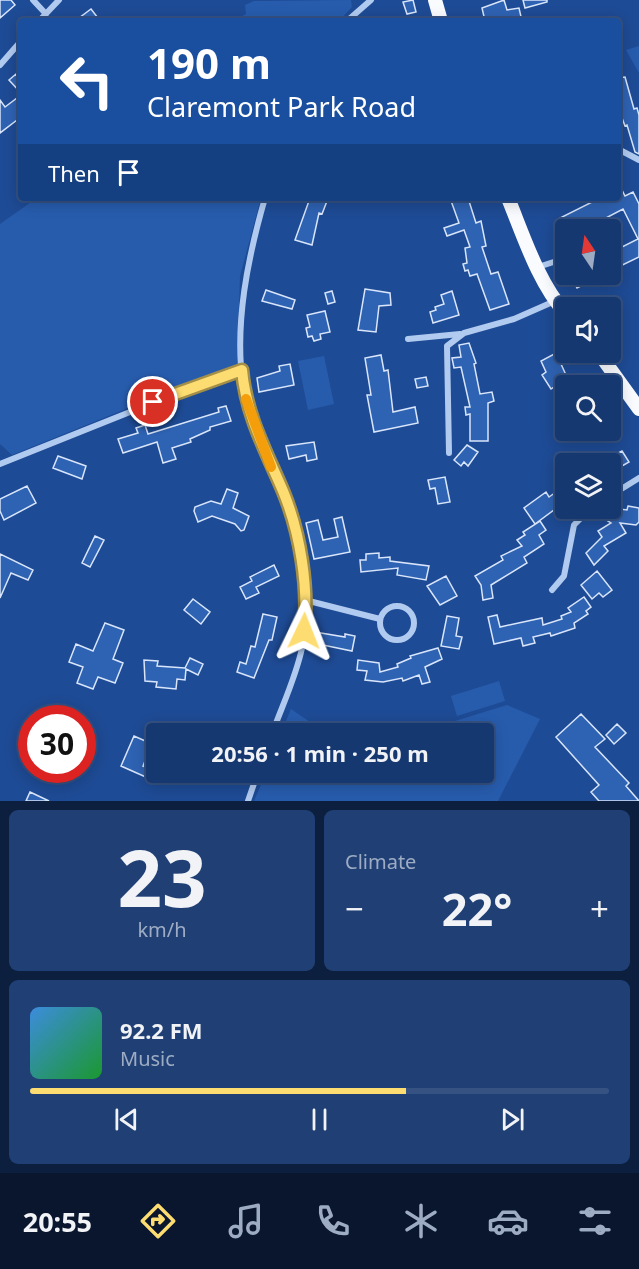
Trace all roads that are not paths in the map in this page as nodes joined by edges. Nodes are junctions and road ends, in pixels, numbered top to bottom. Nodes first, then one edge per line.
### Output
1 (33, 0) edge
2 (59, 0) edge
3 (371, 0) edge
4 (435, 0) edge
5 (46, 14) junction
6 (42, 18) edge
7 (350, 18) edge
8 (440, 18) edge
9 (18, 44) edge
10 (0, 65) edge
11 (621, 151) edge
12 (639, 160) edge
13 (264, 201) edge
14 (509, 201) edge
15 (555, 262) edge
16 (537, 268) junction
17 (555, 300) joint
18 (464, 333) junction
19 (408, 339) dead end
20 (606, 363) edge
21 (242, 370) junction
22 (639, 410) edge
23 (449, 453) dead end
24 (0, 464) edge
25 (639, 478) edge
26 (621, 489) edge
27 (580, 519) edge
28 (552, 590) dead end
29 (305, 600) junction
30 (380, 619) junction
31 (276, 723) edge
32 (254, 783) edge
33 (248, 801) edge

1 - 5 street
2 - 5 street
3 - 7 street
4 - 8 main road
5 - 6 street
9 - 10 street
11 - 12 street
13 - 21 street
14 - 16 main road
15 - 16 street
16 - 17 main road
17 - 18 street
18 - 19 street
18 - 23 street
20 - 22 main road
21 - 24 street
21 - 29 street
25 - 26 street
27 - 28 street
29 - 30 street
29 - 31 street
30 - 30 street
32 - 33 street

